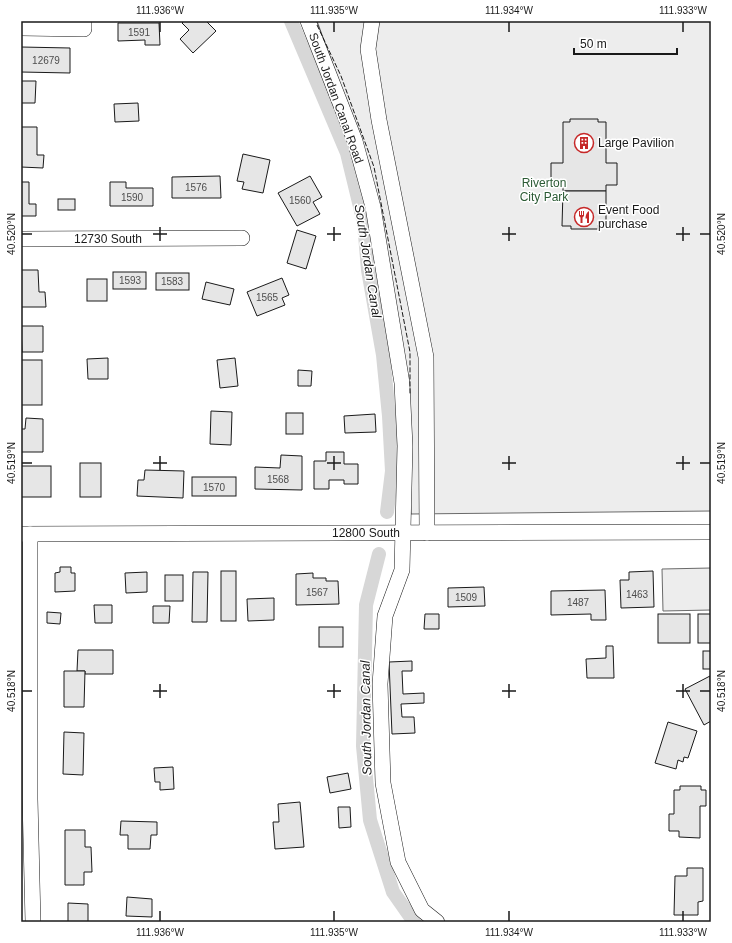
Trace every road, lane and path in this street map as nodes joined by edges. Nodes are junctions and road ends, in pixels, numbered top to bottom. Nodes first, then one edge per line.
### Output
1 (84, 21) edge
2 (308, 21) edge
3 (372, 21) edge
4 (21, 28) edge
5 (242, 238) dead end
6 (21, 239) edge
7 (402, 532) junction
8 (427, 532) junction
9 (711, 532) edge
10 (26, 534) edge
11 (33, 922) edge
12 (437, 922) edge

1 - 4 street
2 - 7 street, South Jordan Canal Road
3 - 8 street
5 - 6 street, 12730 South
7 - 8 street, 12800 South
7 - 10 street, 12800 South
7 - 12 street, South Jordan Canal Road
8 - 9 street, 12800 South
10 - 11 street

